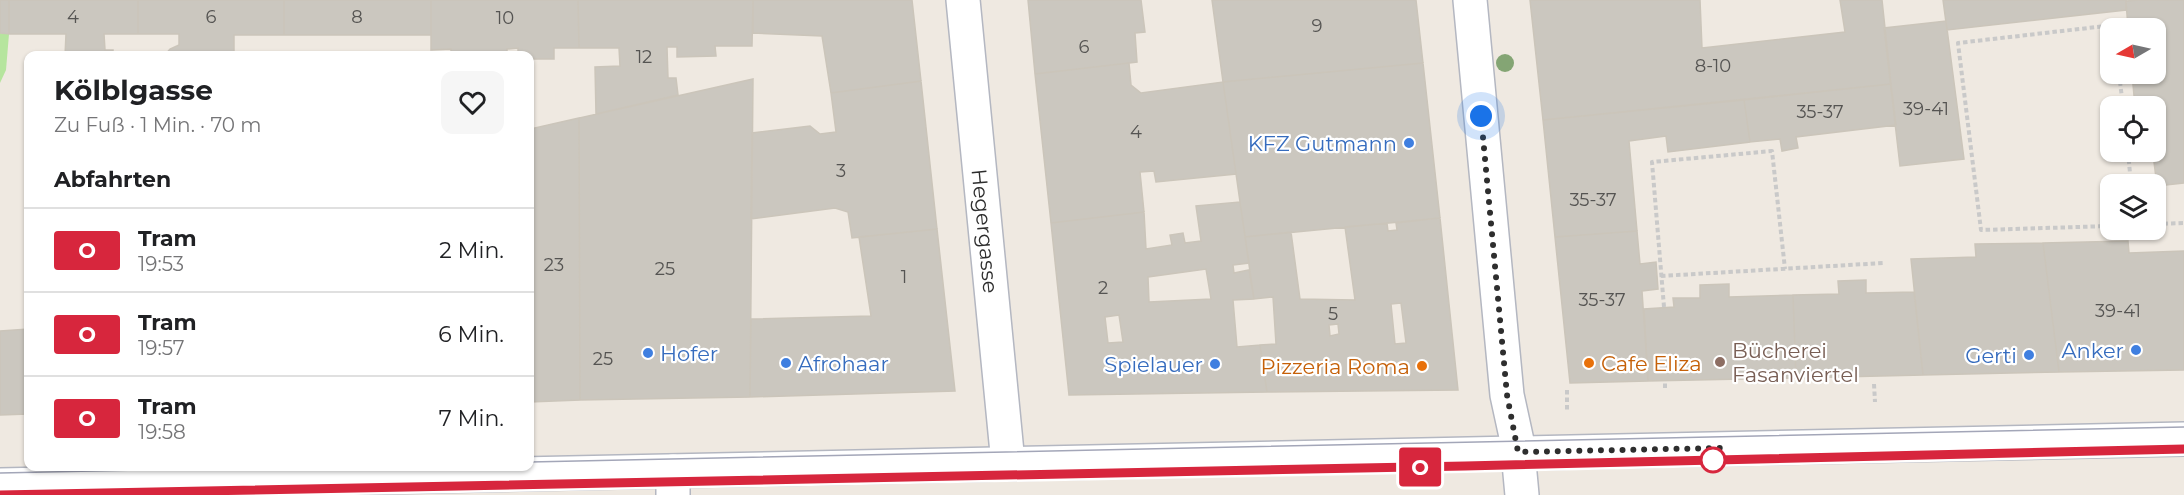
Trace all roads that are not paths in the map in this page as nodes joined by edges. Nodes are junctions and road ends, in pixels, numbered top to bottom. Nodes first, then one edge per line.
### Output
1 (963, 0) edge
2 (1470, 0) edge
3 (2184, 439) edge
4 (1518, 452) junction
5 (1008, 463) junction
6 (673, 483) edge
7 (0, 484) edge
8 (1522, 495) edge

1 - 5 main road, Hegergasse
2 - 4 main road
3 - 4 main road
4 - 5 main road
4 - 8 main road
5 - 6 main road
6 - 7 main road

